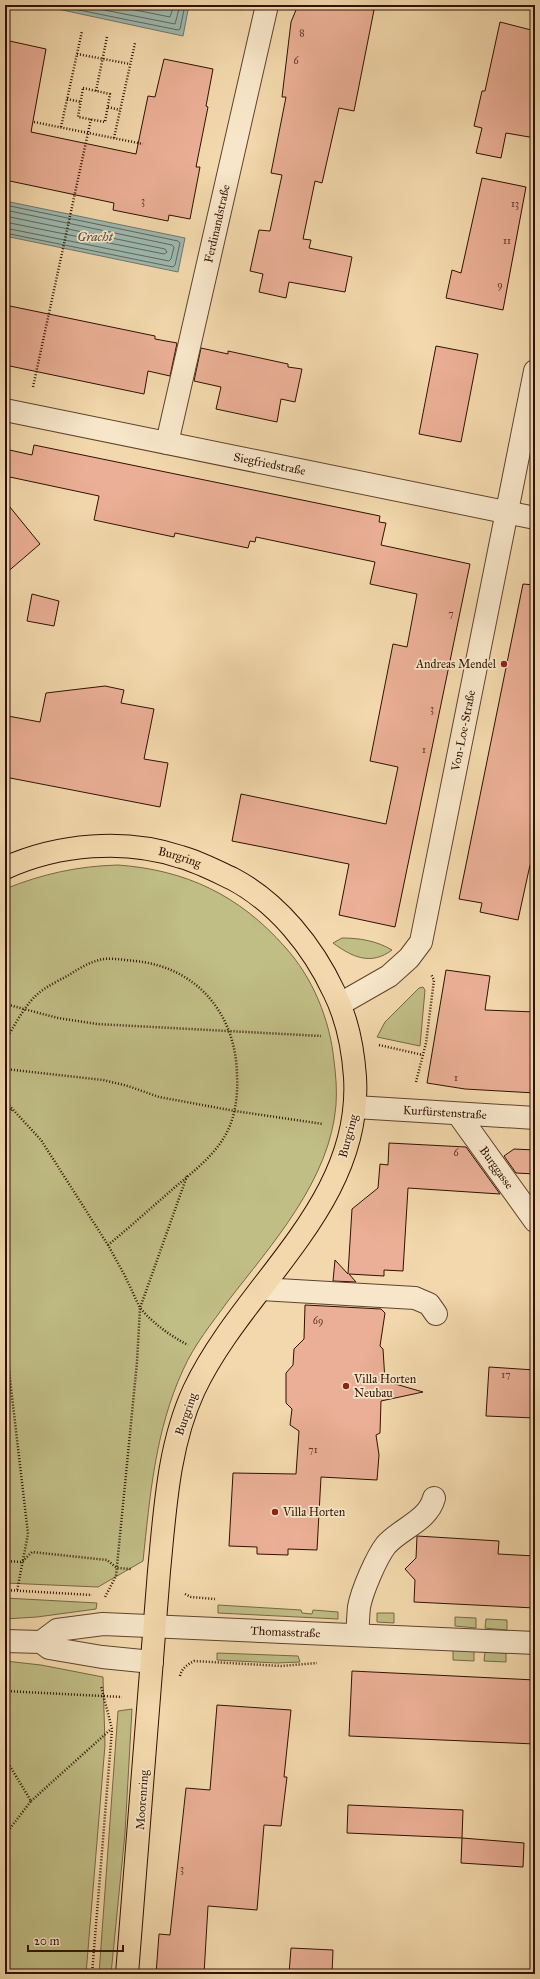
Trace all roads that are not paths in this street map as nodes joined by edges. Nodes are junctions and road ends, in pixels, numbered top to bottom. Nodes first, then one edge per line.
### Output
1 (267, 5) edge
2 (535, 371) edge
3 (5, 410) edge
4 (167, 443) junction
5 (506, 512) junction
6 (535, 518) edge
7 (5, 868) edge
8 (340, 1004) junction
9 (355, 1107) junction
10 (458, 1114) junction
11 (535, 1118) edge
12 (535, 1221) edge
13 (261, 1289) junction
14 (436, 1314) dead end
15 (434, 1498) dead end
16 (155, 1626) junction
17 (357, 1635) junction
18 (5, 1641) edge
19 (41, 1642) junction
20 (535, 1643) edge
21 (152, 1662) junction
22 (127, 1974) edge

1 - 4 street, Ferdinandstraße
2 - 5 street, Von-Loe-Straße
3 - 4 street, Siegfriedstraße
4 - 5 street, Siegfriedstraße
5 - 6 street, Siegfriedstraße
5 - 8 street, Von-Loe-Straße
7 - 8 main road, Burgring
8 - 9 main road, Burgring
9 - 10 street, Kurfürstenstraße
9 - 13 main road, Burgring
10 - 11 street, Kurfürstenstraße
10 - 12 street, Burggasse
13 - 14 street
13 - 16 main road, Burgring
15 - 17 street
16 - 17 street, Thomasstraße
16 - 19 street, Thomasstraße
16 - 21 main road, Moorenring
17 - 20 street, Thomasstraße
18 - 19 street
19 - 21 street
21 - 22 main road, Moorenring

